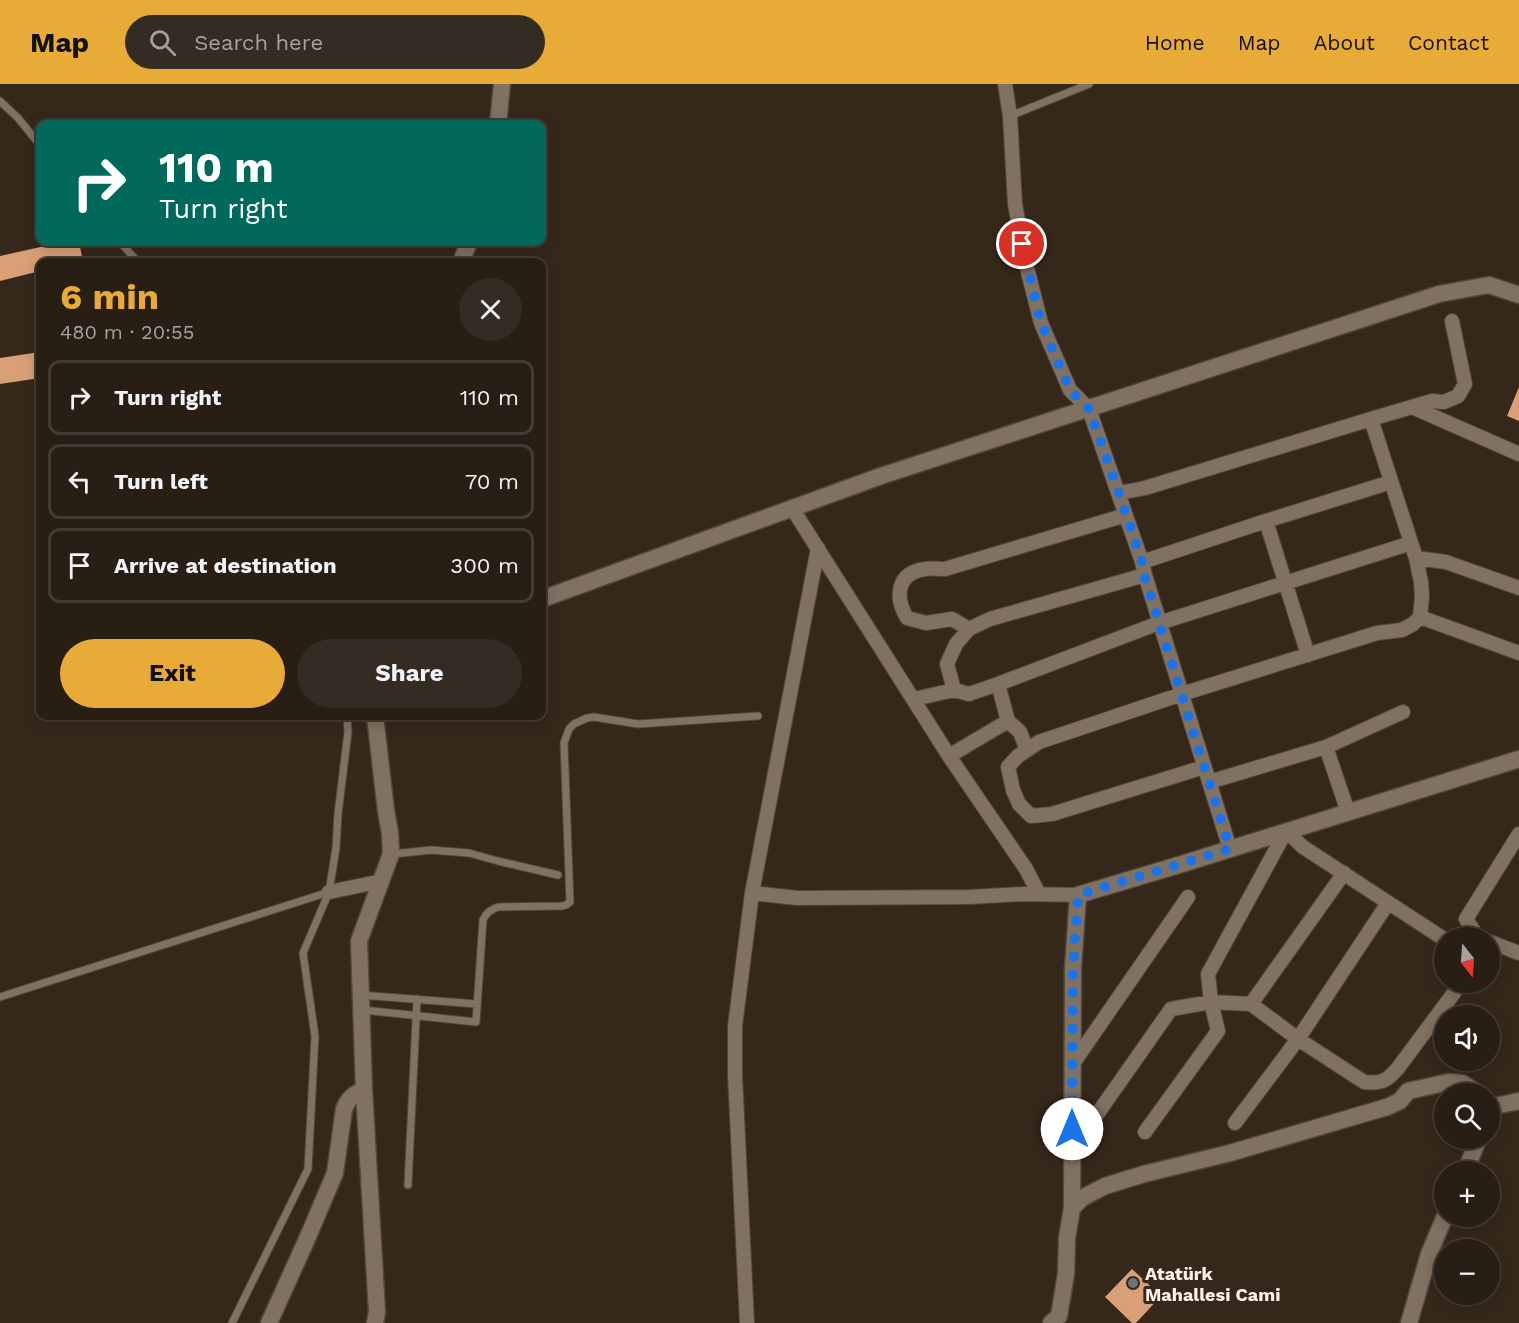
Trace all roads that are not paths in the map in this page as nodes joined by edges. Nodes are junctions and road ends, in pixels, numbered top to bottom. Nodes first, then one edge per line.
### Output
1 (502, 84) edge
2 (1005, 84) edge
3 (1089, 84) edge
4 (0, 101) edge
5 (1010, 116) junction
6 (498, 120) edge
7 (36, 140) edge
8 (124, 246) edge
9 (134, 258) edge
10 (1519, 295) edge
11 (1452, 321) dead end
12 (1412, 407) junction
13 (1089, 409) junction
14 (1371, 419) junction
15 (1519, 454) edge
16 (1391, 482) junction
17 (1119, 493) junction
18 (792, 508) junction
19 (1126, 515) junction
20 (1266, 520) junction
21 (1411, 543) junction
22 (818, 548) junction
23 (1416, 558) junction
24 (1143, 569) junction
25 (1285, 583) junction
26 (1519, 588) edge
27 (546, 598) edge
28 (1420, 617) junction
29 (1159, 623) junction
30 (969, 629) junction
31 (1519, 653) edge
32 (1308, 655) junction
33 (998, 684) junction
34 (954, 690) junction
35 (1182, 694) junction
36 (914, 699) junction
37 (1403, 712) dead end
38 (758, 716) dead end
39 (347, 720) edge
40 (376, 720) edge
41 (1008, 721) junction
42 (1326, 747) junction
43 (1027, 750) junction
44 (949, 756) junction
45 (1519, 759) edge
46 (1204, 767) junction
47 (1209, 782) junction
48 (1348, 812) junction
49 (1286, 831) junction
50 (1519, 834) edge
51 (1230, 849) junction
52 (392, 854) junction
53 (1344, 873) junction
54 (558, 874) dead end
55 (382, 881) junction
56 (329, 892) junction
57 (752, 893) junction
58 (1039, 894) junction
59 (1078, 895) junction
60 (1188, 897) dead end
61 (1388, 903) junction
62 (1471, 927) edge
63 (1434, 933) edge
64 (1500, 946) edge
65 (1519, 953) edge
66 (1454, 993) edge
67 (0, 997) edge
68 (417, 999) junction
69 (360, 1002) junction
70 (1211, 1002) junction
71 (477, 1004) junction
72 (1251, 1004) junction
73 (416, 1016) junction
74 (1298, 1039) junction
75 (1072, 1065) junction
76 (1444, 1083) edge
77 (1462, 1083) edge
78 (1434, 1085) edge
79 (364, 1090) junction
80 (1519, 1101) edge
81 (1500, 1105) edge
82 (1235, 1123) dead end
83 (1145, 1132) dead end
84 (1072, 1150) junction
85 (408, 1185) dead end
86 (1072, 1209) junction
87 (1440, 1227) edge
88 (232, 1323) edge
89 (269, 1323) edge
90 (375, 1323) edge
91 (747, 1323) edge
92 (1051, 1323) edge
93 (1409, 1323) edge

1 - 6 street
2 - 5 street
3 - 5 lane
4 - 7 lane
5 - 13 street
8 - 9 lane
10 - 13 street
11 - 12 street
12 - 14 street
12 - 15 street
13 - 17 street
13 - 18 street
14 - 16 street
14 - 17 street
16 - 20 street
16 - 21 street
17 - 19 street
18 - 22 street
18 - 27 street
19 - 24 street
19 - 30 street
20 - 24 street
20 - 25 street
21 - 23 street
21 - 25 street
22 - 36 street
22 - 57 street
23 - 26 street
23 - 28 street
24 - 29 street
24 - 30 street
25 - 29 street
25 - 32 street
28 - 31 street
28 - 32 street
29 - 33 street
29 - 35 street
30 - 34 street
32 - 35 street
33 - 34 street
33 - 41 street
34 - 36 street
35 - 43 street
35 - 46 street
36 - 44 street
37 - 42 street
38 - 71 lane
39 - 56 lane
40 - 52 street
41 - 43 street
41 - 44 street
42 - 47 street
42 - 48 street
43 - 46 street
44 - 58 street
45 - 48 street
46 - 47 street
47 - 51 street
48 - 49 street
49 - 51 street
49 - 53 street
49 - 70 street
50 - 62 street
51 - 59 street
52 - 54 lane
52 - 55 street
53 - 61 street
53 - 72 street
55 - 56 street
55 - 69 street
56 - 67 lane
56 - 88 lane
57 - 58 street
57 - 91 street
58 - 59 street
59 - 75 street
60 - 75 street
61 - 63 street
61 - 74 street
64 - 65 street
66 - 74 street
68 - 69 lane
68 - 71 lane
68 - 73 lane
69 - 73 lane
69 - 79 street
70 - 72 street
70 - 83 street
70 - 84 street
71 - 73 lane
72 - 74 street
73 - 85 lane
74 - 82 street
75 - 84 street
76 - 77 street
78 - 86 street
79 - 89 street
79 - 90 street
80 - 81 street
84 - 86 street
86 - 92 street
87 - 93 street

